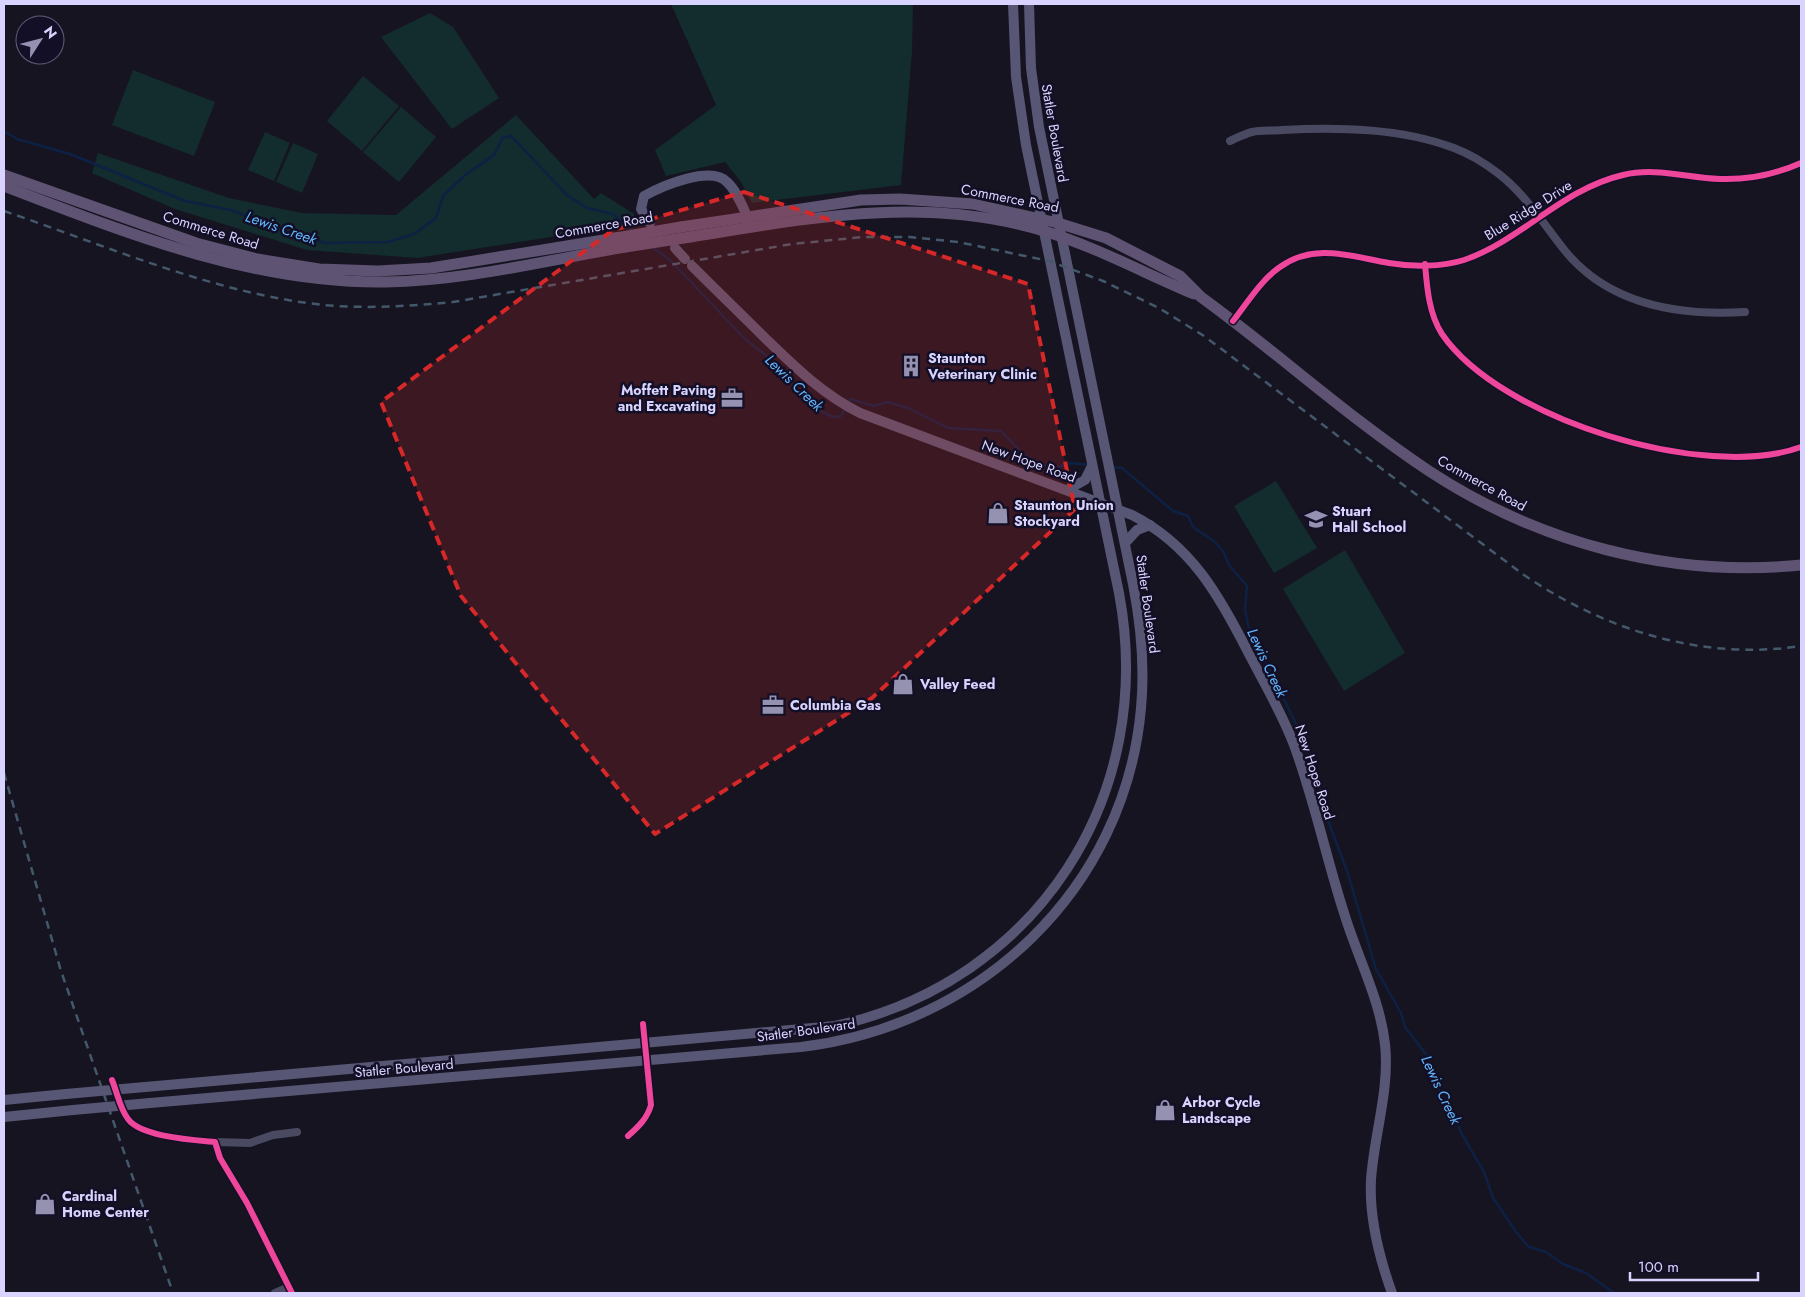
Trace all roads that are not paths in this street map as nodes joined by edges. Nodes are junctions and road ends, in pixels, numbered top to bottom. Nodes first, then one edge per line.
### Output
1 (1013, 4) edge
2 (1029, 4) edge
3 (1230, 141) dead end
4 (1801, 163) edge
5 (4, 174) edge
6 (4, 186) edge
7 (1040, 218) junction
8 (1538, 218) junction
9 (749, 221) junction
10 (1058, 222) junction
11 (650, 223) dead end
12 (1043, 230) junction
13 (1061, 237) junction
14 (675, 248) dead end
15 (1425, 264) junction
16 (1201, 297) junction
17 (1745, 312) dead end
18 (1233, 321) junction
19 (1801, 447) edge
20 (1092, 466) junction
21 (1067, 490) junction
22 (1098, 497) junction
23 (1118, 509) junction
24 (1150, 525) junction
25 (1125, 543) junction
26 (1801, 565) edge
27 (643, 1024) dead end
28 (644, 1044) junction
29 (646, 1061) junction
30 (112, 1080) dead end
31 (4, 1100) edge
32 (4, 1117) edge
33 (297, 1132) dead end
34 (628, 1136) dead end
35 (215, 1142) junction
36 (290, 1290) edge
37 (275, 1293) edge
38 (1392, 1293) edge

1 - 7 main road, Statler Boulevard
2 - 10 main road, Statler Boulevard
3 - 8 street
4 - 8 street, Blue Ridge Drive
5 - 9 main road, Commerce Road, bridge
6 - 9 main road, Commerce Road, bridge
7 - 9 main road, Commerce Road
7 - 10 main road, Commerce Road
7 - 12 main road, Statler Boulevard
8 - 15 street, Blue Ridge Drive
8 - 17 street
9 - 11 main road
9 - 12 main road, Commerce Road
10 - 13 main road, Statler Boulevard
10 - 16 main road, Commerce Road
12 - 13 main road, Commerce Road
12 - 20 main road, Statler Boulevard
13 - 16 main road, Commerce Road
13 - 23 main road, Statler Boulevard
14 - 21 main road, New Hope Road
15 - 18 street, Blue Ridge Drive
15 - 19 street
16 - 18 main road, Commerce Road
18 - 26 main road, Commerce Road
20 - 21 main road
20 - 22 main road, Statler Boulevard
21 - 22 main road, New Hope Road
22 - 23 main road, New Hope Road
22 - 28 main road, Statler Boulevard
23 - 24 main road, New Hope Road
23 - 25 main road, Statler Boulevard
24 - 25 main road
24 - 38 main road, New Hope Road
25 - 29 main road, Statler Boulevard
27 - 28 street
28 - 29 street
28 - 31 main road, Statler Boulevard, bridge
29 - 32 main road, Statler Boulevard, bridge
29 - 34 street
30 - 35 street
33 - 35 street
35 - 36 street
36 - 37 street

